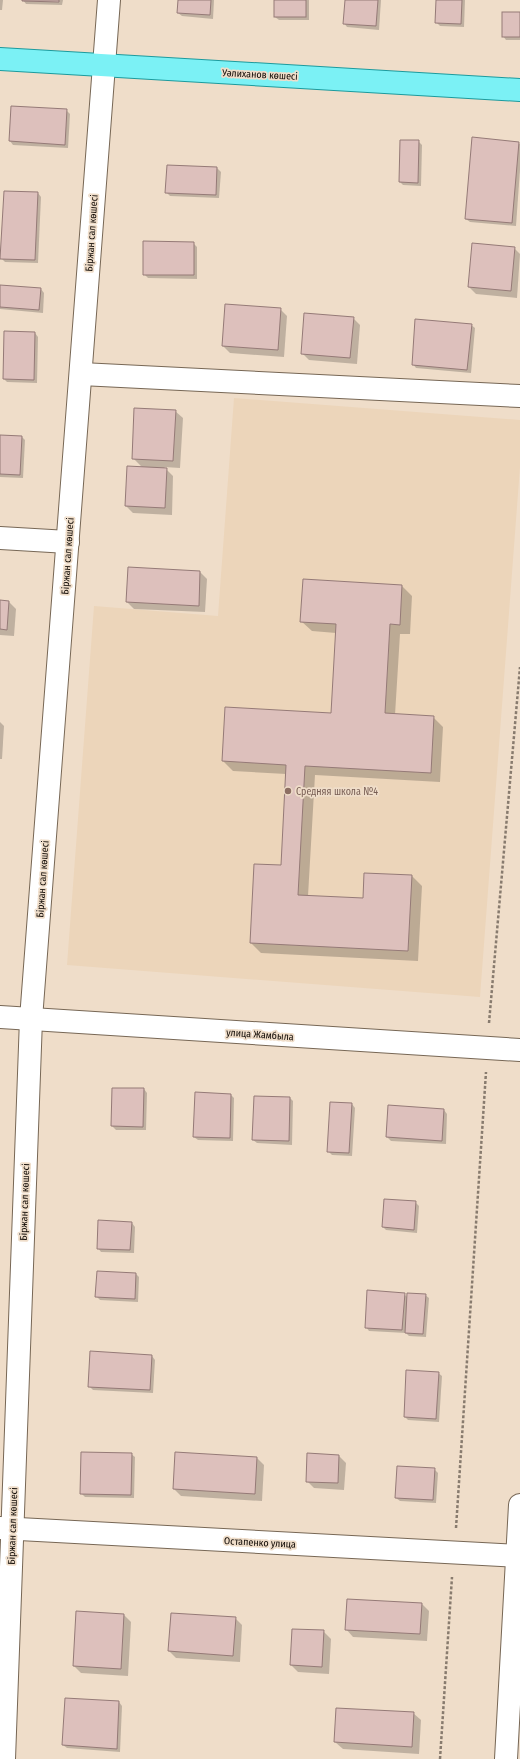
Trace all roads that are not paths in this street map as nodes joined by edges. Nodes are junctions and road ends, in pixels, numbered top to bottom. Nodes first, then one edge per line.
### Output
1 (109, 0) edge
2 (0, 59) edge
3 (105, 65) junction
4 (520, 90) edge
5 (81, 374) junction
6 (520, 396) edge
7 (0, 538) edge
8 (68, 542) junction
9 (0, 1017) edge
10 (31, 1020) junction
11 (520, 1050) edge
12 (520, 1505) edge
13 (6, 1529) edge
14 (518, 1556) edge
15 (4, 1759) edge
16 (506, 1759) edge

1 - 3 street, Біржан сал көшесі
2 - 3 main road, Уәлиханов көшесі
3 - 4 main road, Уәлиханов көшесі
3 - 5 street, Біржан сал көшесі
5 - 6 street
5 - 8 street, Біржан сал көшесі
7 - 8 street
8 - 10 street, Біржан сал көшесі
9 - 10 street, улица Жамбыла
10 - 11 street, улица Жамбыла
10 - 13 street, Біржан сал көшесі
12 - 14 street
13 - 14 street, Остапенко улица
13 - 15 street, Біржан сал көшесі
14 - 16 street

